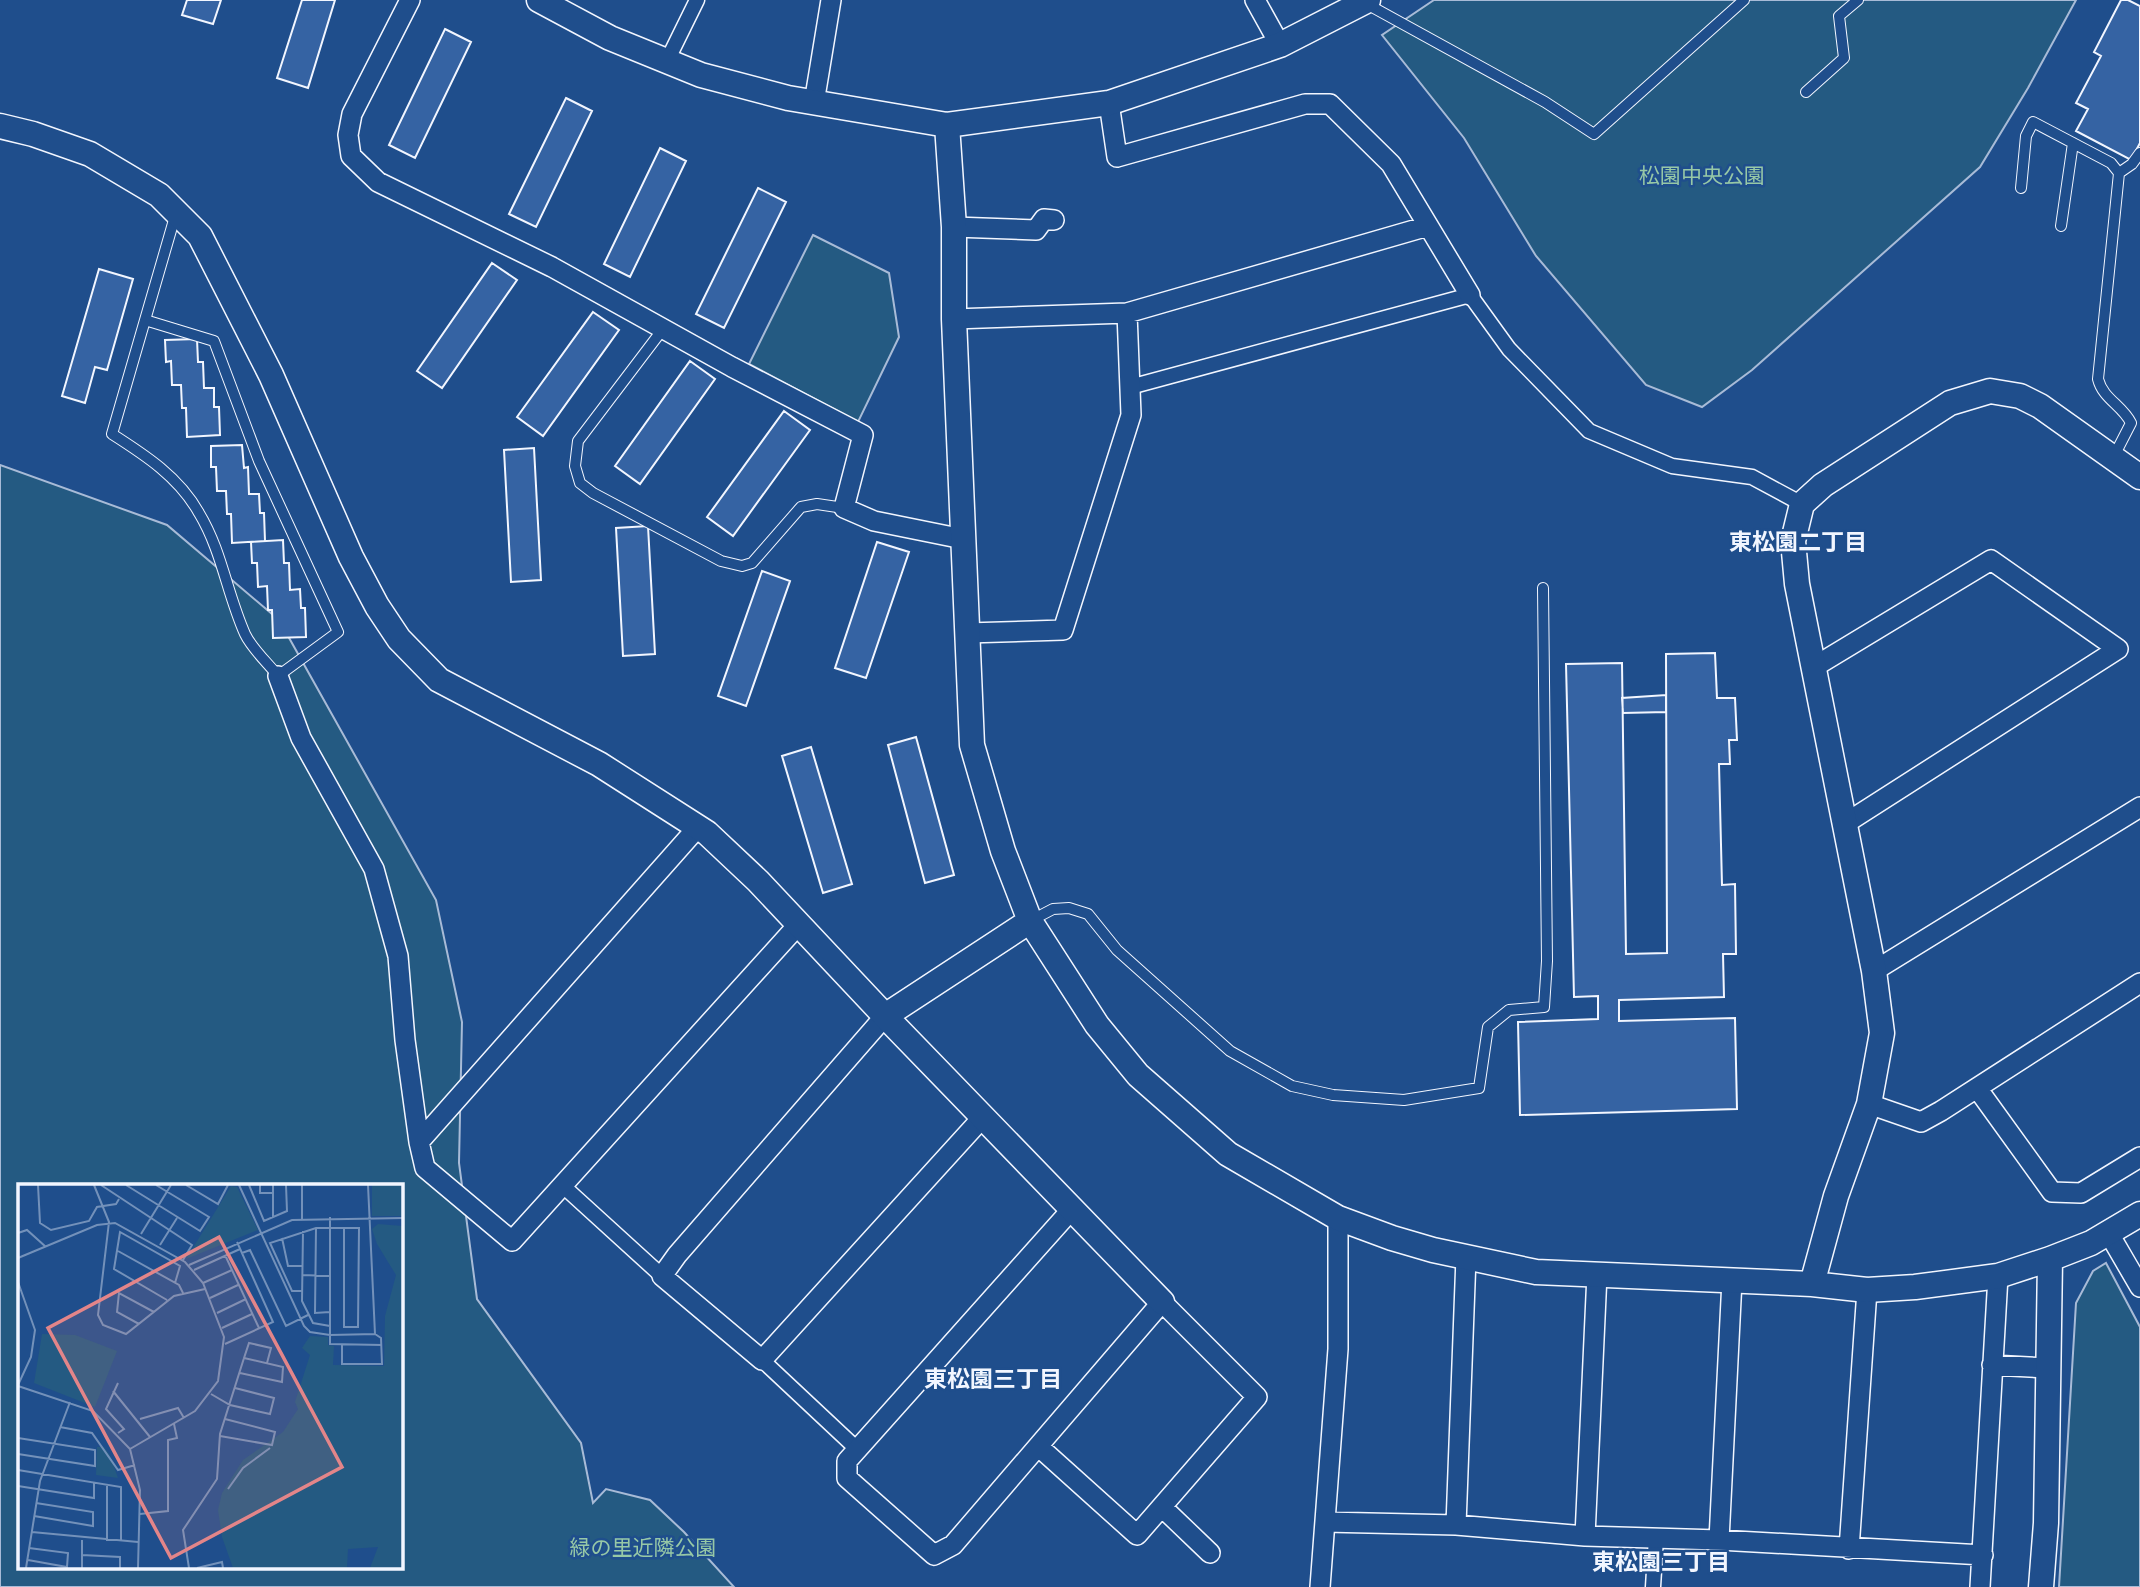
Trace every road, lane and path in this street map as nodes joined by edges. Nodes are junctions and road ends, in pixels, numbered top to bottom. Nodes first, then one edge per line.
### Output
1 (410, 0) edge
2 (539, 0) edge
3 (697, 0) edge
4 (831, 0) edge
5 (1255, 0) edge
6 (1744, 0) edge
7 (1858, 0) edge
8 (1366, 1) edge
9 (1280, 45) junction
10 (667, 61) junction
11 (1806, 92) dead end
12 (814, 103) junction
13 (1110, 103) junction
14 (947, 124) junction
15 (0, 125) edge
16 (2073, 143) junction
17 (2140, 153) edge
18 (2119, 173) junction
19 (2021, 188) dead end
20 (177, 213) junction
21 (1054, 219) dead end
22 (1428, 226) junction
23 (2061, 226) dead end
24 (954, 227) junction
25 (1470, 295) junction
26 (1127, 313) junction
27 (954, 318) junction
28 (145, 320) junction
29 (663, 329) junction
30 (1130, 387) junction
31 (2113, 459) junction
32 (2140, 477) edge
33 (1802, 504) junction
34 (844, 508) junction
35 (963, 539) junction
36 (1542, 588) dead end
37 (967, 633) junction
38 (1814, 667) junction
39 (278, 676) junction
40 (2140, 807) edge
41 (1846, 823) junction
42 (698, 827) junction
43 (1030, 920) junction
44 (799, 924) junction
45 (1874, 971) junction
46 (2140, 983) edge
47 (885, 1016) junction
48 (1977, 1088) junction
49 (1869, 1104) junction
50 (983, 1117) junction
51 (419, 1142) junction
52 (2140, 1157) edge
53 (562, 1185) junction
54 (1072, 1209) junction
55 (2140, 1214) edge
56 (1338, 1218) junction
57 (2108, 1232) junction
58 (1466, 1257) junction
59 (2050, 1259) junction
60 (1597, 1274) junction
61 (662, 1276) junction
62 (1998, 1276) junction
63 (1732, 1280) junction
64 (1812, 1284) junction
65 (2140, 1287) edge
66 (1867, 1290) junction
67 (1162, 1302) junction
68 (762, 1360) junction
69 (1992, 1365) junction
70 (2048, 1368) junction
71 (1039, 1447) junction
72 (857, 1449) junction
73 (1162, 1507) junction
74 (1325, 1522) junction
75 (1456, 1525) junction
76 (1585, 1536) junction
77 (1656, 1538) junction
78 (1719, 1540) junction
79 (1849, 1549) junction
80 (1210, 1553) dead end
81 (1983, 1555) junction
82 (1320, 1587) edge
83 (1653, 1587) edge
84 (1980, 1587) edge
85 (2041, 1587) edge

1 - 29 street
2 - 10 street
3 - 10 street
4 - 12 street
5 - 9 street
6 - 8 lane
7 - 11 lane
8 - 9 street
9 - 13 street
10 - 12 street
12 - 14 street
13 - 14 street
13 - 22 street
14 - 24 street
15 - 20 street
16 - 18 lane
16 - 19 lane
16 - 23 lane
17 - 18 lane
18 - 31 lane
20 - 28 lane
20 - 42 street
21 - 24 street
22 - 25 street
22 - 26 street
24 - 27 street
25 - 30 street
25 - 33 street
26 - 27 street
26 - 30 street
27 - 35 street
28 - 39 lane
28 - 39 lane
29 - 34 street
29 - 34 lane
30 - 37 street
31 - 32 street
31 - 33 street
33 - 38 street
34 - 35 street
35 - 37 street
36 - 43 lane
37 - 43 street
38 - 41 street
38 - 41 street
39 - 51 street
40 - 45 street
41 - 45 street
42 - 44 street
42 - 51 street
43 - 47 street
43 - 56 street
44 - 47 street
44 - 53 street
45 - 49 street
46 - 48 street
47 - 50 street
47 - 61 street
48 - 49 street
48 - 52 street
49 - 64 street
50 - 54 street
50 - 68 street
51 - 53 street
53 - 61 street
54 - 67 street
54 - 72 street
55 - 57 street
56 - 58 street
56 - 74 street
57 - 59 street
57 - 65 street
58 - 60 street
58 - 75 street
59 - 62 street
59 - 70 street
60 - 63 street
60 - 76 street
61 - 68 street
62 - 66 street
62 - 69 street
63 - 64 street
63 - 78 street
64 - 66 street
66 - 79 street
67 - 71 street
67 - 73 street
68 - 72 street
69 - 70 street
69 - 81 street
70 - 85 street
71 - 72 street
71 - 73 street
73 - 80 street
74 - 75 street
74 - 82 street
75 - 76 street
76 - 77 street
77 - 78 street
77 - 83 street
78 - 79 street
79 - 81 street
81 - 84 street

